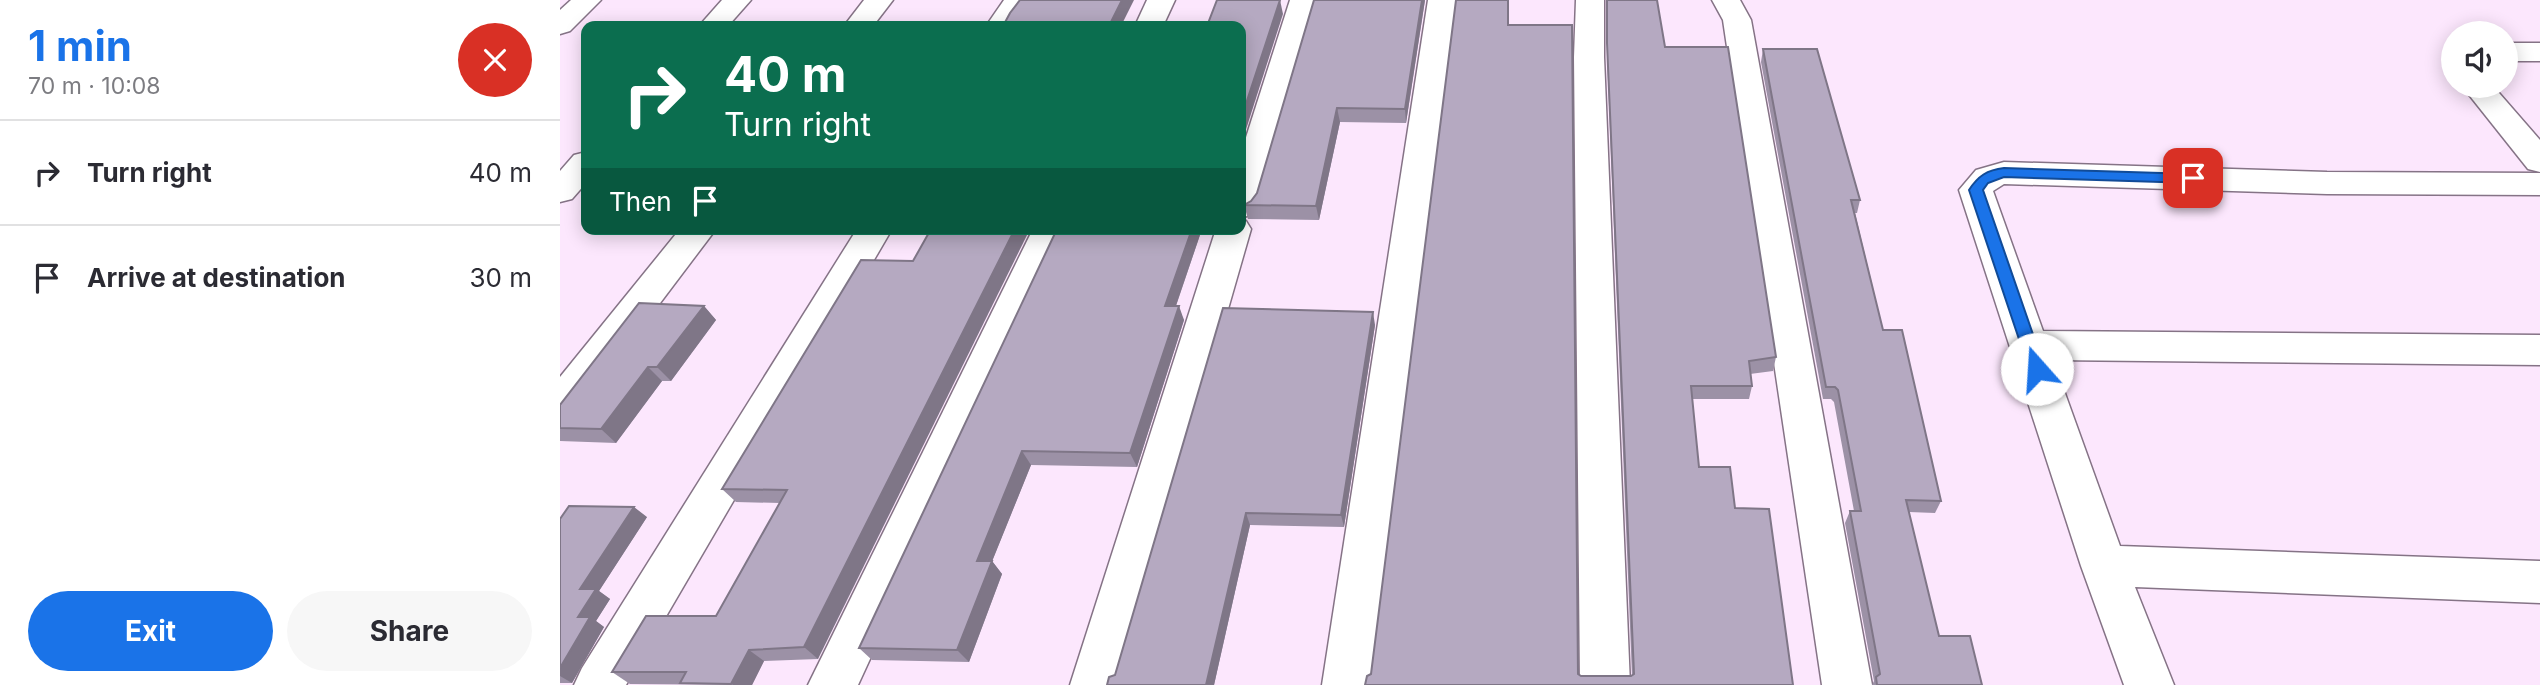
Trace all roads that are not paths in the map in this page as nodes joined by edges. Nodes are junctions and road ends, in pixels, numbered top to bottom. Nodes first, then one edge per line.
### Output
1 (587, 0) edge
2 (737, 0) edge
3 (879, 0) edge
4 (1018, 0) edge
5 (1161, 0) edge
6 (1304, 0) edge
7 (1442, 0) edge
8 (1590, 0) edge
9 (1726, 0) edge
10 (718, 21) edge
11 (862, 21) edge
12 (1003, 21) edge
13 (1151, 21) edge
14 (560, 24) edge
15 (2518, 52) edge
16 (2540, 52) edge
17 (2487, 98) edge
18 (2540, 161) edge
19 (581, 168) edge
20 (2540, 184) edge
21 (1246, 190) edge
22 (560, 191) edge
23 (694, 235) edge
24 (871, 235) edge
25 (1048, 235) edge
26 (1232, 235) edge
27 (2028, 345) junction
28 (2540, 350) edge
29 (560, 405) edge
30 (2104, 566) junction
31 (2540, 582) edge
32 (599, 685) edge
33 (833, 685) edge
34 (1095, 685) edge
35 (1347, 685) edge
36 (1605, 685) edge
37 (1847, 685) edge
38 (2149, 685) edge

1 - 14 street
2 - 10 street
3 - 11 street
4 - 12 street
5 - 13 street
6 - 21 street
7 - 35 street
8 - 36 street
9 - 37 street
15 - 16 street
17 - 18 street
19 - 22 street
20 - 27 street
23 - 29 street
24 - 32 street
25 - 33 street
26 - 34 street
27 - 28 street
27 - 30 street
30 - 31 street
30 - 38 street

